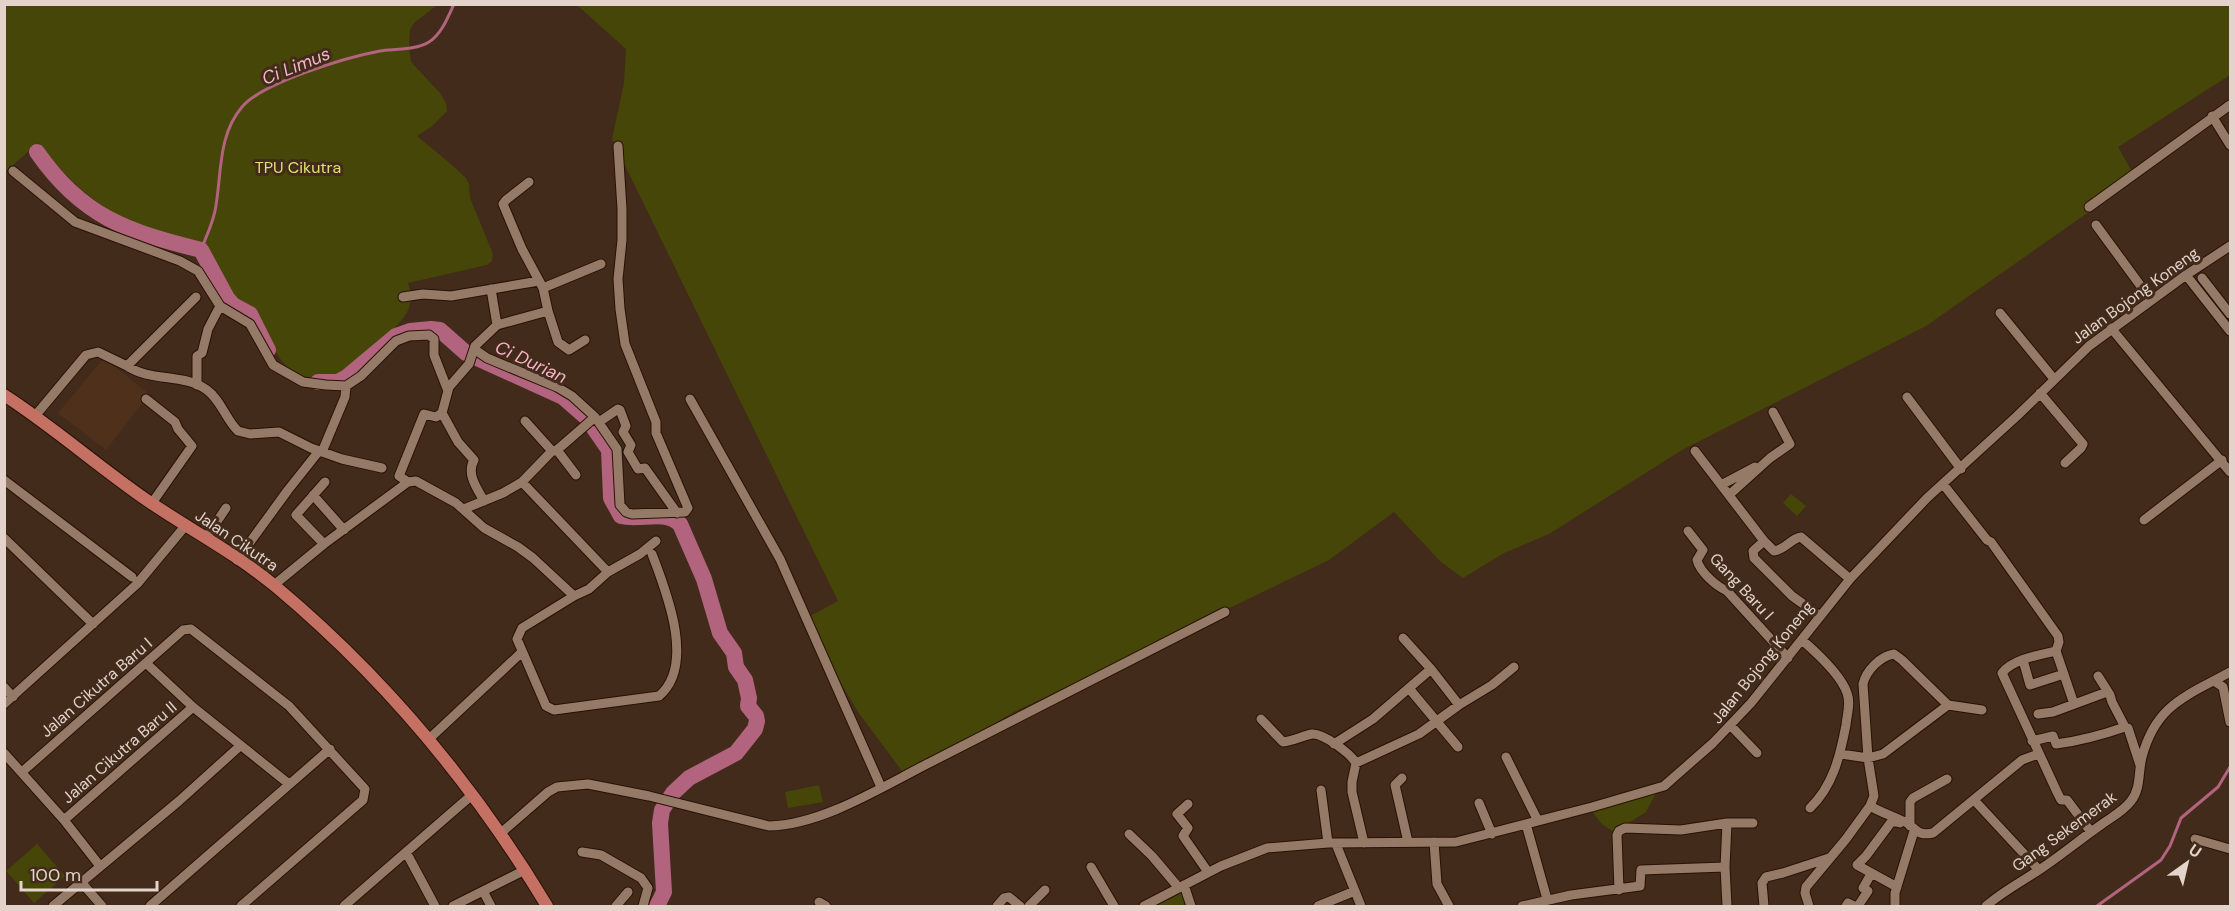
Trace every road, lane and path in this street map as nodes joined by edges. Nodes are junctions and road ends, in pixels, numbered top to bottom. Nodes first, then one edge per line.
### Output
1 (2230, 105) edge
2 (2212, 116) junction
3 (2230, 145) edge
4 (618, 146) dead end
5 (12, 171) dead end
6 (529, 182) dead end
7 (2090, 207) dead end
8 (2096, 225) dead end
9 (2230, 246) edge
10 (601, 264) dead end
11 (2186, 274) junction
12 (2202, 278) dead end
13 (541, 284) junction
14 (491, 289) junction
15 (196, 297) dead end
16 (403, 297) dead end
17 (2151, 300) junction
18 (220, 306) junction
19 (548, 311) junction
20 (2000, 313) dead end
21 (2230, 314) edge
22 (497, 326) junction
23 (2111, 328) junction
24 (2230, 331) edge
25 (585, 340) dead end
26 (472, 356) junction
27 (127, 366) junction
28 (2054, 379) junction
29 (197, 385) junction
30 (346, 386) junction
31 (448, 391) junction
32 (2040, 393) junction
33 (4, 395) edge
34 (1907, 397) dead end
35 (146, 399) dead end
36 (690, 399) dead end
37 (1773, 411) dead end
38 (442, 412) junction
39 (34, 416) junction
40 (595, 420) junction
41 (525, 421) dead end
42 (320, 451) junction
43 (555, 451) junction
44 (1695, 451) dead end
45 (1770, 458) junction
46 (2222, 460) junction
47 (2065, 463) dead end
48 (382, 468) dead end
49 (1961, 469) junction
50 (2230, 471) edge
51 (576, 475) dead end
52 (4, 480) edge
53 (325, 482) dead end
54 (408, 482) junction
55 (522, 482) junction
56 (1943, 484) junction
57 (1721, 485) junction
58 (313, 495) junction
59 (1729, 495) junction
60 (484, 501) junction
61 (152, 504) junction
62 (226, 508) dead end
63 (464, 509) junction
64 (677, 513) junction
65 (2144, 520) dead end
66 (186, 525) junction
67 (344, 530) junction
68 (1688, 531) dead end
69 (4, 538) edge
70 (206, 538) junction
71 (656, 541) dead end
72 (1764, 541) junction
73 (324, 544) junction
74 (652, 554) dead end
75 (237, 560) junction
76 (608, 572) junction
77 (132, 577) dead end
78 (1850, 579) junction
79 (274, 585) junction
80 (574, 596) junction
81 (1225, 612) dead end
82 (1818, 618) junction
83 (93, 624) junction
84 (1403, 638) dead end
85 (1800, 643) junction
86 (2056, 651) junction
87 (522, 652) junction
88 (1788, 658) junction
89 (2023, 660) junction
90 (147, 664) junction
91 (1827, 666) junction
92 (1514, 667) dead end
93 (1431, 669) junction
94 (2230, 672) edge
95 (2064, 675) junction
96 (2098, 676) dead end
97 (2214, 681) junction
98 (4, 687) edge
99 (1412, 692) dead end
100 (2107, 692) junction
101 (13, 697) junction
102 (4, 704) edge
103 (2074, 704) junction
104 (1459, 705) junction
105 (1948, 705) junction
106 (194, 707) junction
107 (1982, 710) dead end
108 (2038, 714) dead end
109 (1262, 719) dead end
110 (1437, 722) junction
111 (2230, 722) edge
112 (1731, 726) junction
113 (2125, 727) junction
114 (429, 739) junction
115 (2032, 741) junction
116 (1334, 744) junction
117 (240, 746) junction
118 (1458, 747) dead end
119 (330, 749) junction
120 (4, 753) edge
121 (1757, 753) dead end
122 (1841, 754) junction
123 (2038, 754) junction
124 (1506, 757) dead end
125 (1868, 758) junction
126 (1356, 763) junction
127 (2140, 767) junction
128 (22, 772) junction
129 (1402, 778) dead end
130 (1947, 779) dead end
131 (289, 784) junction
132 (881, 787) junction
133 (1321, 790) dead end
134 (473, 794) junction
135 (1974, 801) junction
136 (1479, 803) dead end
137 (1188, 804) dead end
138 (1870, 806) junction
139 (1810, 808) dead end
140 (64, 820) junction
141 (1539, 821) junction
142 (1727, 823) junction
143 (1753, 823) dead end
144 (1526, 824) junction
145 (1911, 827) junction
146 (2091, 832) junction
147 (501, 833) junction
148 (1129, 834) dead end
149 (1492, 834) junction
150 (2194, 839) dead end
151 (1408, 842) junction
152 (1434, 842) junction
153 (1364, 843) junction
154 (1332, 844) junction
155 (2230, 849) edge
156 (406, 852) junction
157 (582, 852) dead end
158 (1829, 858) junction
159 (100, 866) junction
160 (1091, 867) dead end
161 (1725, 867) junction
162 (525, 870) junction
163 (2039, 870) junction
164 (1208, 872) junction
165 (1871, 874) junction
166 (81, 882) junction
167 (1181, 886) junction
168 (1897, 887) junction
169 (1046, 890) dead end
170 (1619, 890) junction
171 (483, 891) junction
172 (1355, 891) junction
173 (628, 892) dead end
174 (1547, 899) junction
175 (468, 903) edge
176 (347, 905) edge
177 (53, 906) edge
178 (102, 906) edge
179 (150, 906) edge
180 (241, 906) edge
181 (435, 906) edge
182 (453, 906) edge
183 (491, 906) edge
184 (547, 906) edge
185 (616, 906) edge
186 (643, 906) edge
187 (997, 906) edge
188 (1020, 906) edge
189 (1029, 906) edge
190 (1114, 906) edge
191 (1144, 906) edge
192 (1191, 906) edge
193 (1318, 906) edge
194 (1361, 906) edge
195 (1449, 906) edge
196 (1522, 906) edge
197 (1726, 906) edge
198 (1764, 906) edge
199 (1809, 906) edge
200 (1846, 906) edge
201 (1856, 906) edge
202 (1895, 906) edge
203 (1986, 906) edge

1 - 2 street
2 - 3 street
2 - 7 street
4 - 64 street
5 - 18 street
6 - 13 street
8 - 17 street
9 - 11 street, Jalan Bojong Koneng
10 - 13 street
11 - 17 street, Jalan Bojong Koneng
11 - 24 street
12 - 21 street
13 - 14 street
13 - 19 street
14 - 16 street
14 - 22 street
15 - 27 street
17 - 23 street, Jalan Bojong Koneng
18 - 29 street
18 - 30 street
19 - 22 street
19 - 25 street
20 - 28 street
22 - 26 street
23 - 28 street, Jalan Bojong Koneng
23 - 46 street
26 - 31 street
26 - 40 street
27 - 29 street
27 - 39 street
28 - 32 street, Jalan Bojong Koneng
29 - 42 street
30 - 31 street
30 - 42 street
31 - 38 street
32 - 47 street
32 - 49 street, Jalan Bojong Koneng
33 - 39 main road, Jalan Cikutra
34 - 49 street
35 - 61 street
36 - 132 street
37 - 45 street
38 - 54 street
38 - 60 street
39 - 61 main road, Jalan Cikutra
40 - 43 street
40 - 64 street
40 - 64 street
41 - 43 street
42 - 48 street
42 - 75 street
43 - 51 street
43 - 55 street
44 - 57 street
45 - 57 street
45 - 59 street
46 - 50 street
46 - 65 street
49 - 56 street, Jalan Bojong Koneng
52 - 77 street
53 - 58 street
54 - 63 street
54 - 67 street
55 - 60 street
55 - 76 street
56 - 78 street, Jalan Bojong Koneng
56 - 86 street
57 - 59 street
58 - 67 street
58 - 73 street
59 - 72 street
60 - 63 street
61 - 66 main road, Jalan Cikutra
62 - 70 street
63 - 80 street
66 - 70 main road, Jalan Cikutra
66 - 83 street
67 - 73 street
68 - 88 street, Gang Baru I
69 - 83 street
70 - 75 main road, Jalan Cikutra
71 - 76 street
72 - 78 street
72 - 82 street, Gang Baru I
73 - 79 street
74 - 87 street
75 - 79 main road, Jalan Cikutra
76 - 80 street
78 - 82 street, Jalan Bojong Koneng
79 - 114 main road, Jalan Cikutra
80 - 87 street
81 - 132 street
82 - 85 street, Jalan Bojong Koneng
83 - 101 street
84 - 93 street
85 - 88 street, Jalan Bojong Koneng
85 - 91 street
85 - 91 street
86 - 89 street
86 - 95 street
87 - 114 street
88 - 112 street, Jalan Bojong Koneng
89 - 95 street
89 - 115 street
90 - 106 street
90 - 119 street, Jalan Cikutra Baru I
90 - 128 street, Jalan Cikutra Baru I
91 - 122 street
92 - 104 street
93 - 104 street
93 - 116 street
94 - 97 street, Gang Sekemerak
95 - 103 street
96 - 100 street
97 - 111 street
97 - 127 street, Gang Sekemerak
98 - 101 street
99 - 110 street
100 - 103 street
100 - 113 street
101 - 102 street
103 - 108 street
104 - 110 street
105 - 107 street
105 - 125 street
105 - 125 street
106 - 117 street
106 - 140 street, Jalan Cikutra Baru II
109 - 116 street
110 - 118 street
110 - 126 street
112 - 121 street
112 - 141 street, Jalan Bojong Koneng
113 - 115 street
113 - 127 street
114 - 134 main road, Jalan Cikutra
115 - 123 street
116 - 126 street
117 - 131 street
117 - 159 street
119 - 131 street
119 - 180 street
120 - 128 street
122 - 125 street
122 - 139 street
123 - 135 street
123 - 146 street
124 - 141 street
125 - 138 street
126 - 153 street
127 - 146 street, Gang Sekemerak
128 - 140 street
129 - 151 street
130 - 145 street
131 - 179 street
132 - 147 street
133 - 154 street
134 - 147 main road, Jalan Cikutra
134 - 156 street
135 - 145 street
135 - 163 street
136 - 149 street
137 - 164 street
138 - 145 street
138 - 158 street
140 - 159 street
141 - 144 street, Jalan Bojong Koneng
142 - 143 street
142 - 161 street
142 - 170 street
144 - 149 street, Jalan Bojong Koneng
144 - 174 street
145 - 165 street
145 - 168 street
146 - 163 street, Gang Sekemerak
147 - 162 main road, Jalan Cikutra
148 - 167 street
149 - 152 street, Jalan Bojong Koneng
150 - 155 street
151 - 152 street, Jalan Bojong Koneng
151 - 153 street, Jalan Bojong Koneng
152 - 195 street
153 - 154 street, Jalan Bojong Koneng
154 - 164 street, Jalan Bojong Koneng
154 - 172 street
156 - 176 street
156 - 181 street
157 - 186 street
158 - 198 street
158 - 199 street
159 - 166 street
160 - 190 street
161 - 170 street
161 - 197 street
162 - 171 street
162 - 184 main road, Jalan Cikutra
163 - 203 street, Gang Sekemerak
164 - 167 street, Jalan Bojong Koneng
165 - 168 street
165 - 201 street
166 - 177 street
166 - 178 street
167 - 191 street, Jalan Bojong Koneng
167 - 192 street
168 - 202 street
169 - 189 street
170 - 174 street
171 - 175 street
171 - 183 street
172 - 193 street
172 - 194 street
173 - 185 street
174 - 196 street
175 - 182 street
187 - 188 street
200 - 201 street

